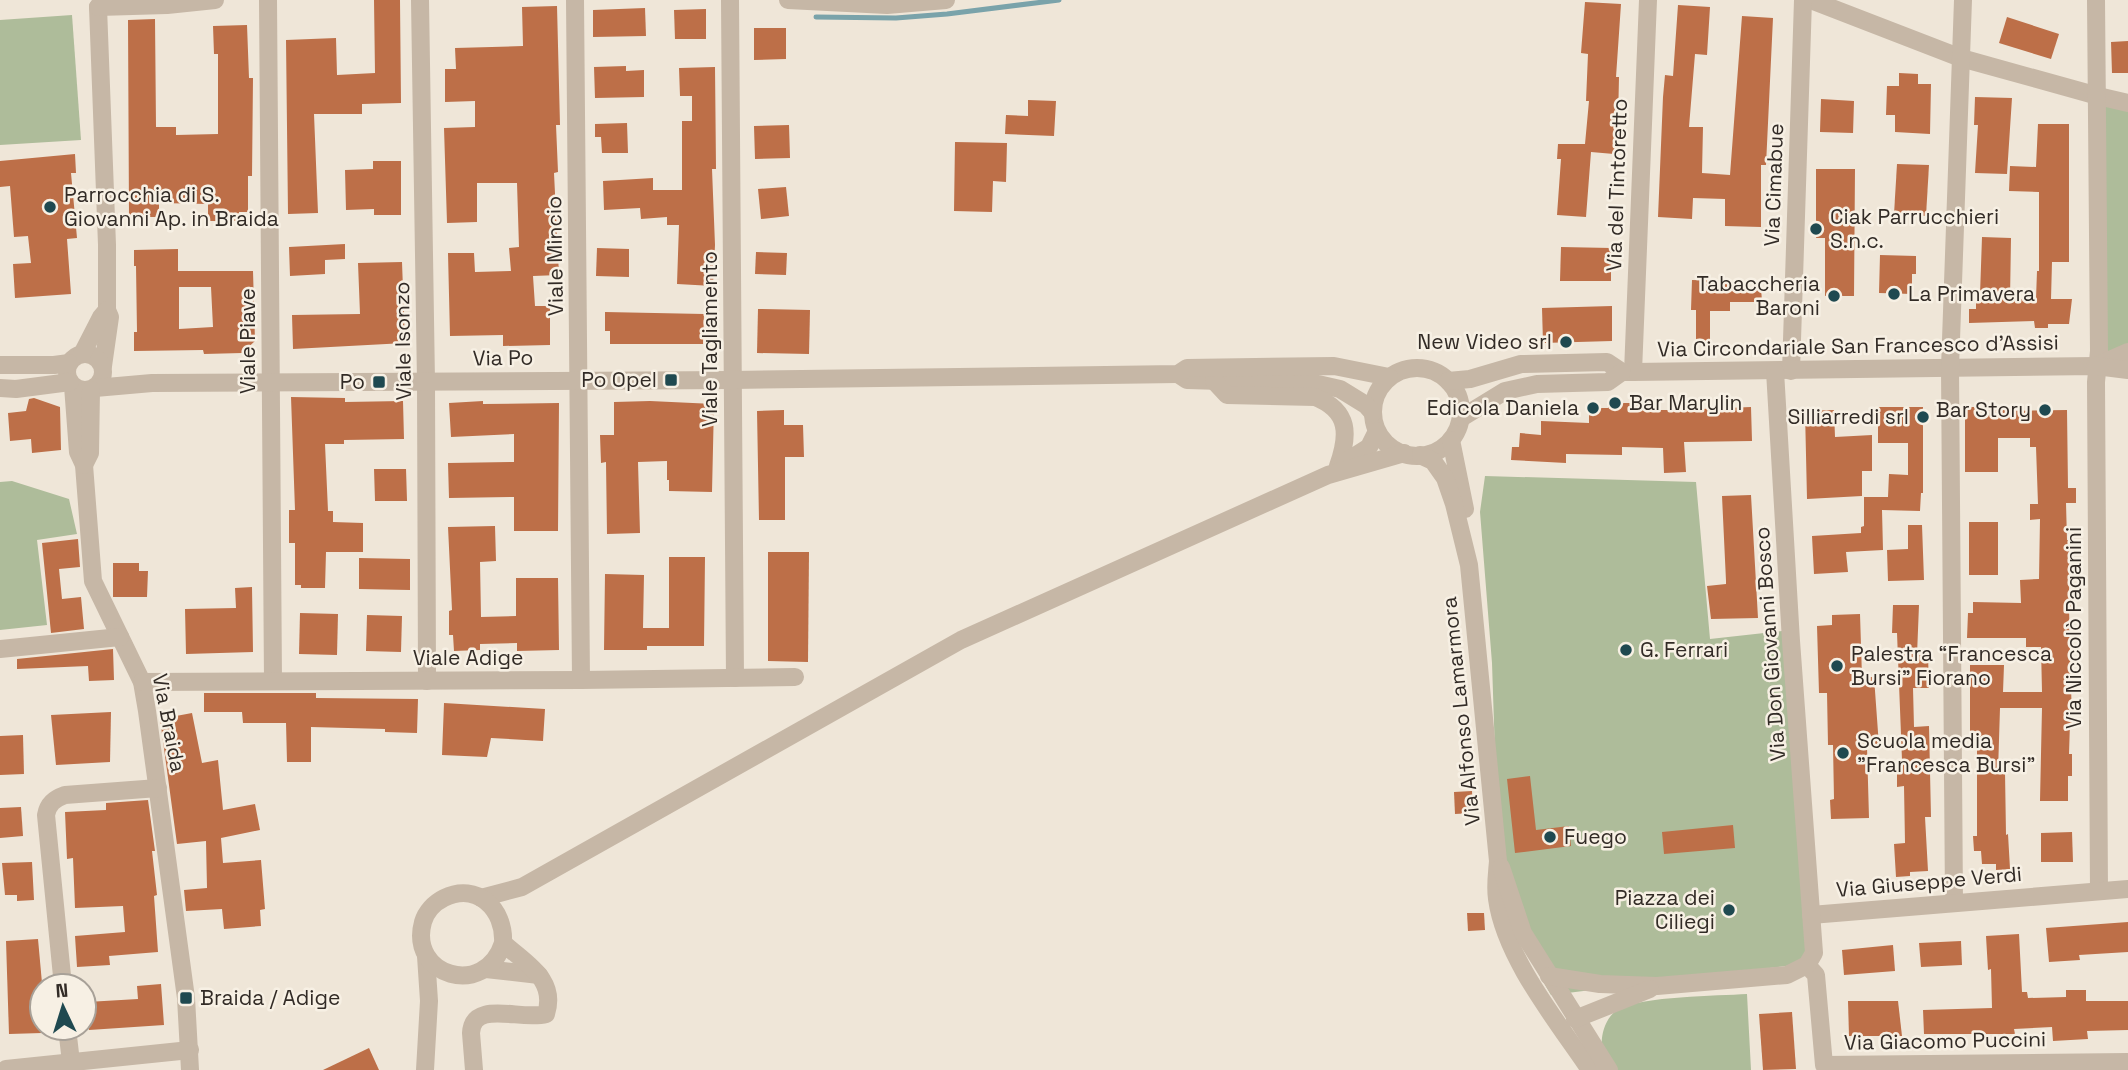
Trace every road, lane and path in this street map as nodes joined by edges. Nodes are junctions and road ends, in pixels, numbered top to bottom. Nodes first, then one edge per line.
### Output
1 (215, 0) edge
2 (268, 0) edge
3 (420, 0) edge
4 (575, 0) edge
5 (730, 0) edge
6 (788, 0) edge
7 (946, 0) edge
8 (1648, 0) edge
9 (1803, 0) edge
10 (1963, 0) edge
11 (2096, 0) edge
12 (1822, 2) edge
13 (94, 4) edge
14 (1961, 58) junction
15 (2098, 96) junction
16 (2128, 103) edge
17 (107, 310) junction
18 (2128, 352) edge
19 (76, 358) junction
20 (0, 365) edge
21 (2096, 366) junction
22 (1950, 369) junction
23 (2128, 370) edge
24 (1783, 371) junction
25 (1627, 372) junction
26 (1178, 374) junction
27 (1389, 377) junction
28 (98, 379) junction
29 (579, 379) junction
30 (733, 380) junction
31 (1214, 381) junction
32 (1448, 381) junction
33 (426, 382) junction
34 (271, 383) junction
35 (71, 384) junction
36 (0, 388) edge
37 (1373, 413) junction
38 (1461, 418) junction
39 (1377, 431) junction
40 (1451, 440) junction
41 (1412, 454) junction
42 (84, 465) junction
43 (1333, 471) junction
44 (1468, 558) junction
45 (120, 637) junction
46 (0, 649) edge
47 (795, 677) dead end
48 (735, 678) junction
49 (581, 680) junction
50 (274, 681) junction
51 (427, 681) junction
52 (142, 682) junction
53 (158, 788) junction
54 (1498, 861) junction
55 (522, 887) junction
56 (2128, 889) edge
57 (2099, 891) junction
58 (481, 898) junction
59 (1954, 903) junction
60 (1811, 915) junction
61 (501, 920) junction
62 (503, 943) junction
63 (1515, 951) junction
64 (426, 956) junction
65 (1807, 965) junction
66 (486, 969) junction
67 (62, 972) edge
68 (539, 975) junction
69 (456, 976) junction
70 (1549, 976) junction
71 (1600, 984) junction
72 (1657, 986) junction
73 (429, 1001) junction
74 (1568, 1013) junction
75 (69, 1042) edge
76 (190, 1050) junction
77 (71, 1062) junction
78 (2128, 1062) edge
79 (1998, 1066) edge
80 (6, 1069) edge
81 (190, 1070) edge
82 (425, 1070) edge
83 (474, 1070) edge
84 (1590, 1070) edge
85 (1598, 1070) edge
86 (1609, 1070) edge

1 - 13 street
2 - 34 street, Viale Piave
3 - 33 street, Viale Isonzo
4 - 29 street, Viale Mincio
5 - 30 street, Viale Tagliamento
6 - 7 street
8 - 25 street, Via del Tintoretto
9 - 24 street, Via Cimabue
10 - 14 street
11 - 15 street, Via Niccolò Paganini
12 - 14 street
13 - 17 street, Via Braida
14 - 15 street
14 - 22 street
15 - 16 street
15 - 21 street, Via Niccolò Paganini
17 - 19 street
17 - 28 street, Via Braida
18 - 21 street, Via Circondariale San Francesco d'Assisi
19 - 20 street
19 - 28 street
19 - 35 street, Via Braida
21 - 22 street, Via Circondariale San Francesco d'Assisi
21 - 23 street, Via Circondariale San Francesco d'Assisi
21 - 57 street, Via Niccolò Paganini
22 - 24 street, Via Circondariale San Francesco d'Assisi
22 - 59 street
24 - 25 street, Via Circondariale San Francesco d'Assisi
24 - 60 street, Via Don Giovanni Bosco
25 - 32 street, Via Circondariale San Francesco d'Assisi
25 - 38 street, Via Circondariale San Francesco d'Assisi
26 - 27 street
26 - 30 street, Via Po
26 - 31 street
27 - 32 street
27 - 37 street
28 - 34 street, Via Po
28 - 35 street
28 - 42 street, Via Braida
29 - 30 street, Via Po
29 - 33 street, Via Po
29 - 49 street, Viale Mincio
30 - 48 street, Viale Tagliamento
31 - 37 street
31 - 43 street
32 - 38 street
33 - 34 street, Via Po
33 - 51 street, Viale Isonzo
34 - 50 street, Viale Piave
35 - 36 street
35 - 42 street, Via Braida
37 - 39 street
38 - 40 street
39 - 41 street
39 - 43 street
40 - 41 street
40 - 44 street
41 - 43 street
41 - 44 street
42 - 45 street, Via Braida
43 - 55 street
44 - 54 street, Via Alfonso Lamarmora
45 - 46 street
45 - 52 street, Via Braida
47 - 48 street, Viale Adige
48 - 49 street, Viale Adige
49 - 51 street, Viale Adige
50 - 51 street, Viale Adige
50 - 52 street, Viale Adige
52 - 53 street, Via Braida
53 - 67 street
53 - 76 street, Via Braida
54 - 63 street, Via Alfonso Lamarmora
54 - 70 street, Via Alfonso Lamarmora
55 - 58 street
55 - 61 street
56 - 57 street, Via Giuseppe Verdi
57 - 59 street, Via Giuseppe Verdi
58 - 61 street
58 - 64 street
59 - 60 street, Via Giuseppe Verdi
60 - 65 street, Via Giuseppe Verdi
61 - 62 street
62 - 66 street
62 - 68 street
63 - 74 street, Via Alfonso Lamarmora
63 - 84 street, Via Alfonso Lamarmora
64 - 69 street
64 - 73 street
65 - 72 street
65 - 79 street, Via Giacomo Puccini
66 - 68 street
66 - 69 street
68 - 83 street
69 - 73 street
70 - 71 street
70 - 74 street, Via Alfonso Lamarmora
71 - 72 street
71 - 74 street
72 - 74 street
73 - 82 street
74 - 85 street, Via Alfonso Lamarmora
74 - 86 street, Via Alfonso Lamarmora
75 - 77 street
76 - 77 street
76 - 81 street, Via Braida
77 - 80 street
78 - 79 street, Via Giacomo Puccini

